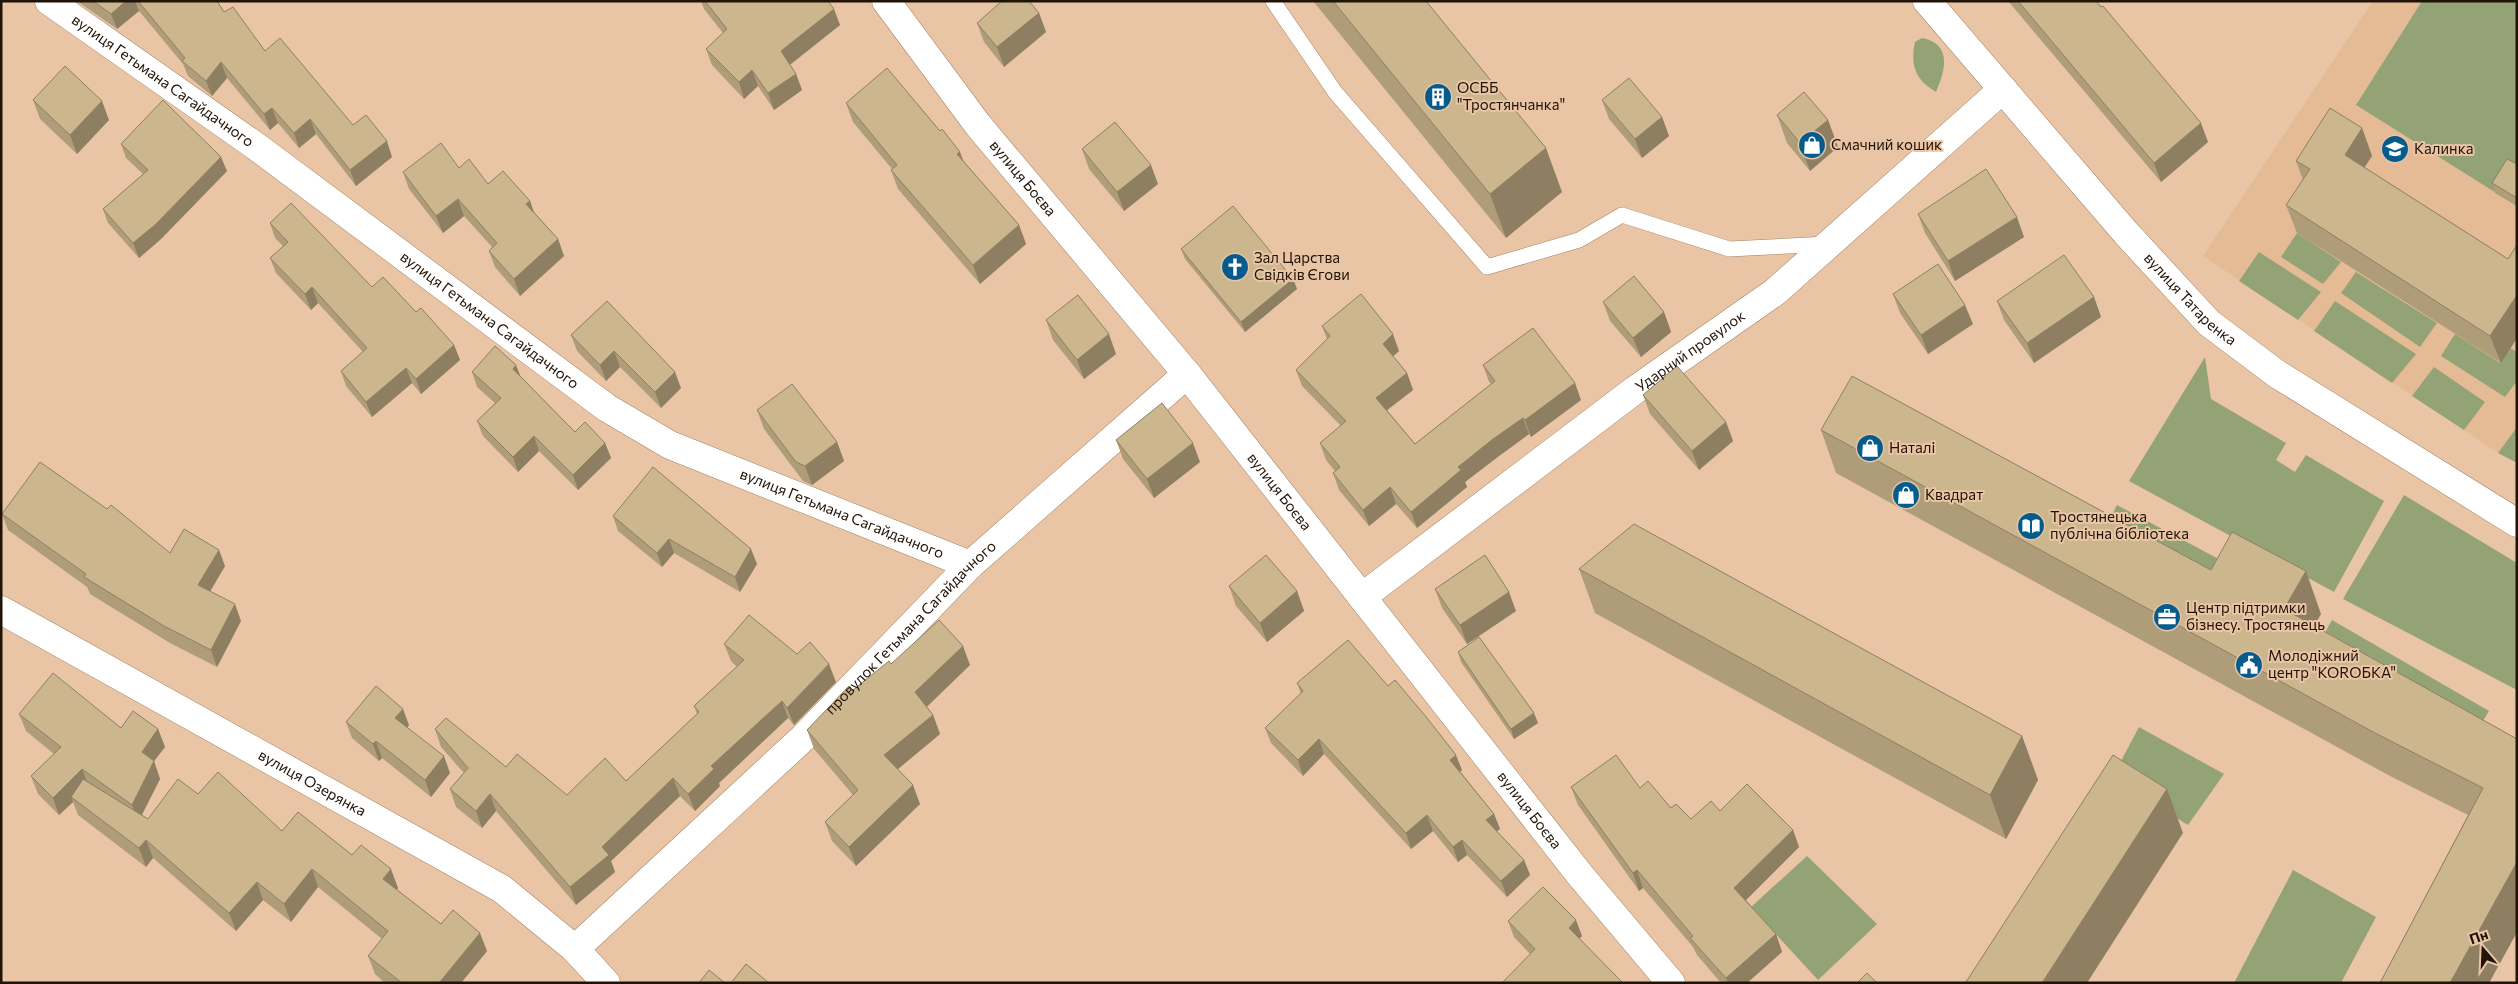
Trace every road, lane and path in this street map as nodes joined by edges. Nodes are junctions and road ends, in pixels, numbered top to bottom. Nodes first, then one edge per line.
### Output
1 (50, 1) edge
2 (886, 1) edge
3 (1273, 1) edge
4 (1927, 1) edge
5 (2003, 89) junction
6 (1829, 244) junction
7 (1186, 374) junction
8 (2517, 523) edge
9 (970, 565) junction
10 (1362, 597) junction
11 (1, 610) edge
12 (575, 949) junction
13 (606, 983) edge
14 (1671, 983) edge

1 - 9 street, вулиця Гетьмана Сагайдачного
2 - 7 street, вулиця Боєва
3 - 6 lane
4 - 5 street, вулиця Татаренка
5 - 6 street, Ударний провулок
5 - 8 street, вулиця Татаренка
6 - 10 street, Ударний провулок
7 - 9 street, провулок Гетьмана Сагайдачного
7 - 10 street, вулиця Боєва
9 - 12 street, провулок Гетьмана Сагайдачного
10 - 14 street, вулиця Боєва
11 - 12 street, вулиця Озерянка
12 - 13 street, вулиця Озерянка

